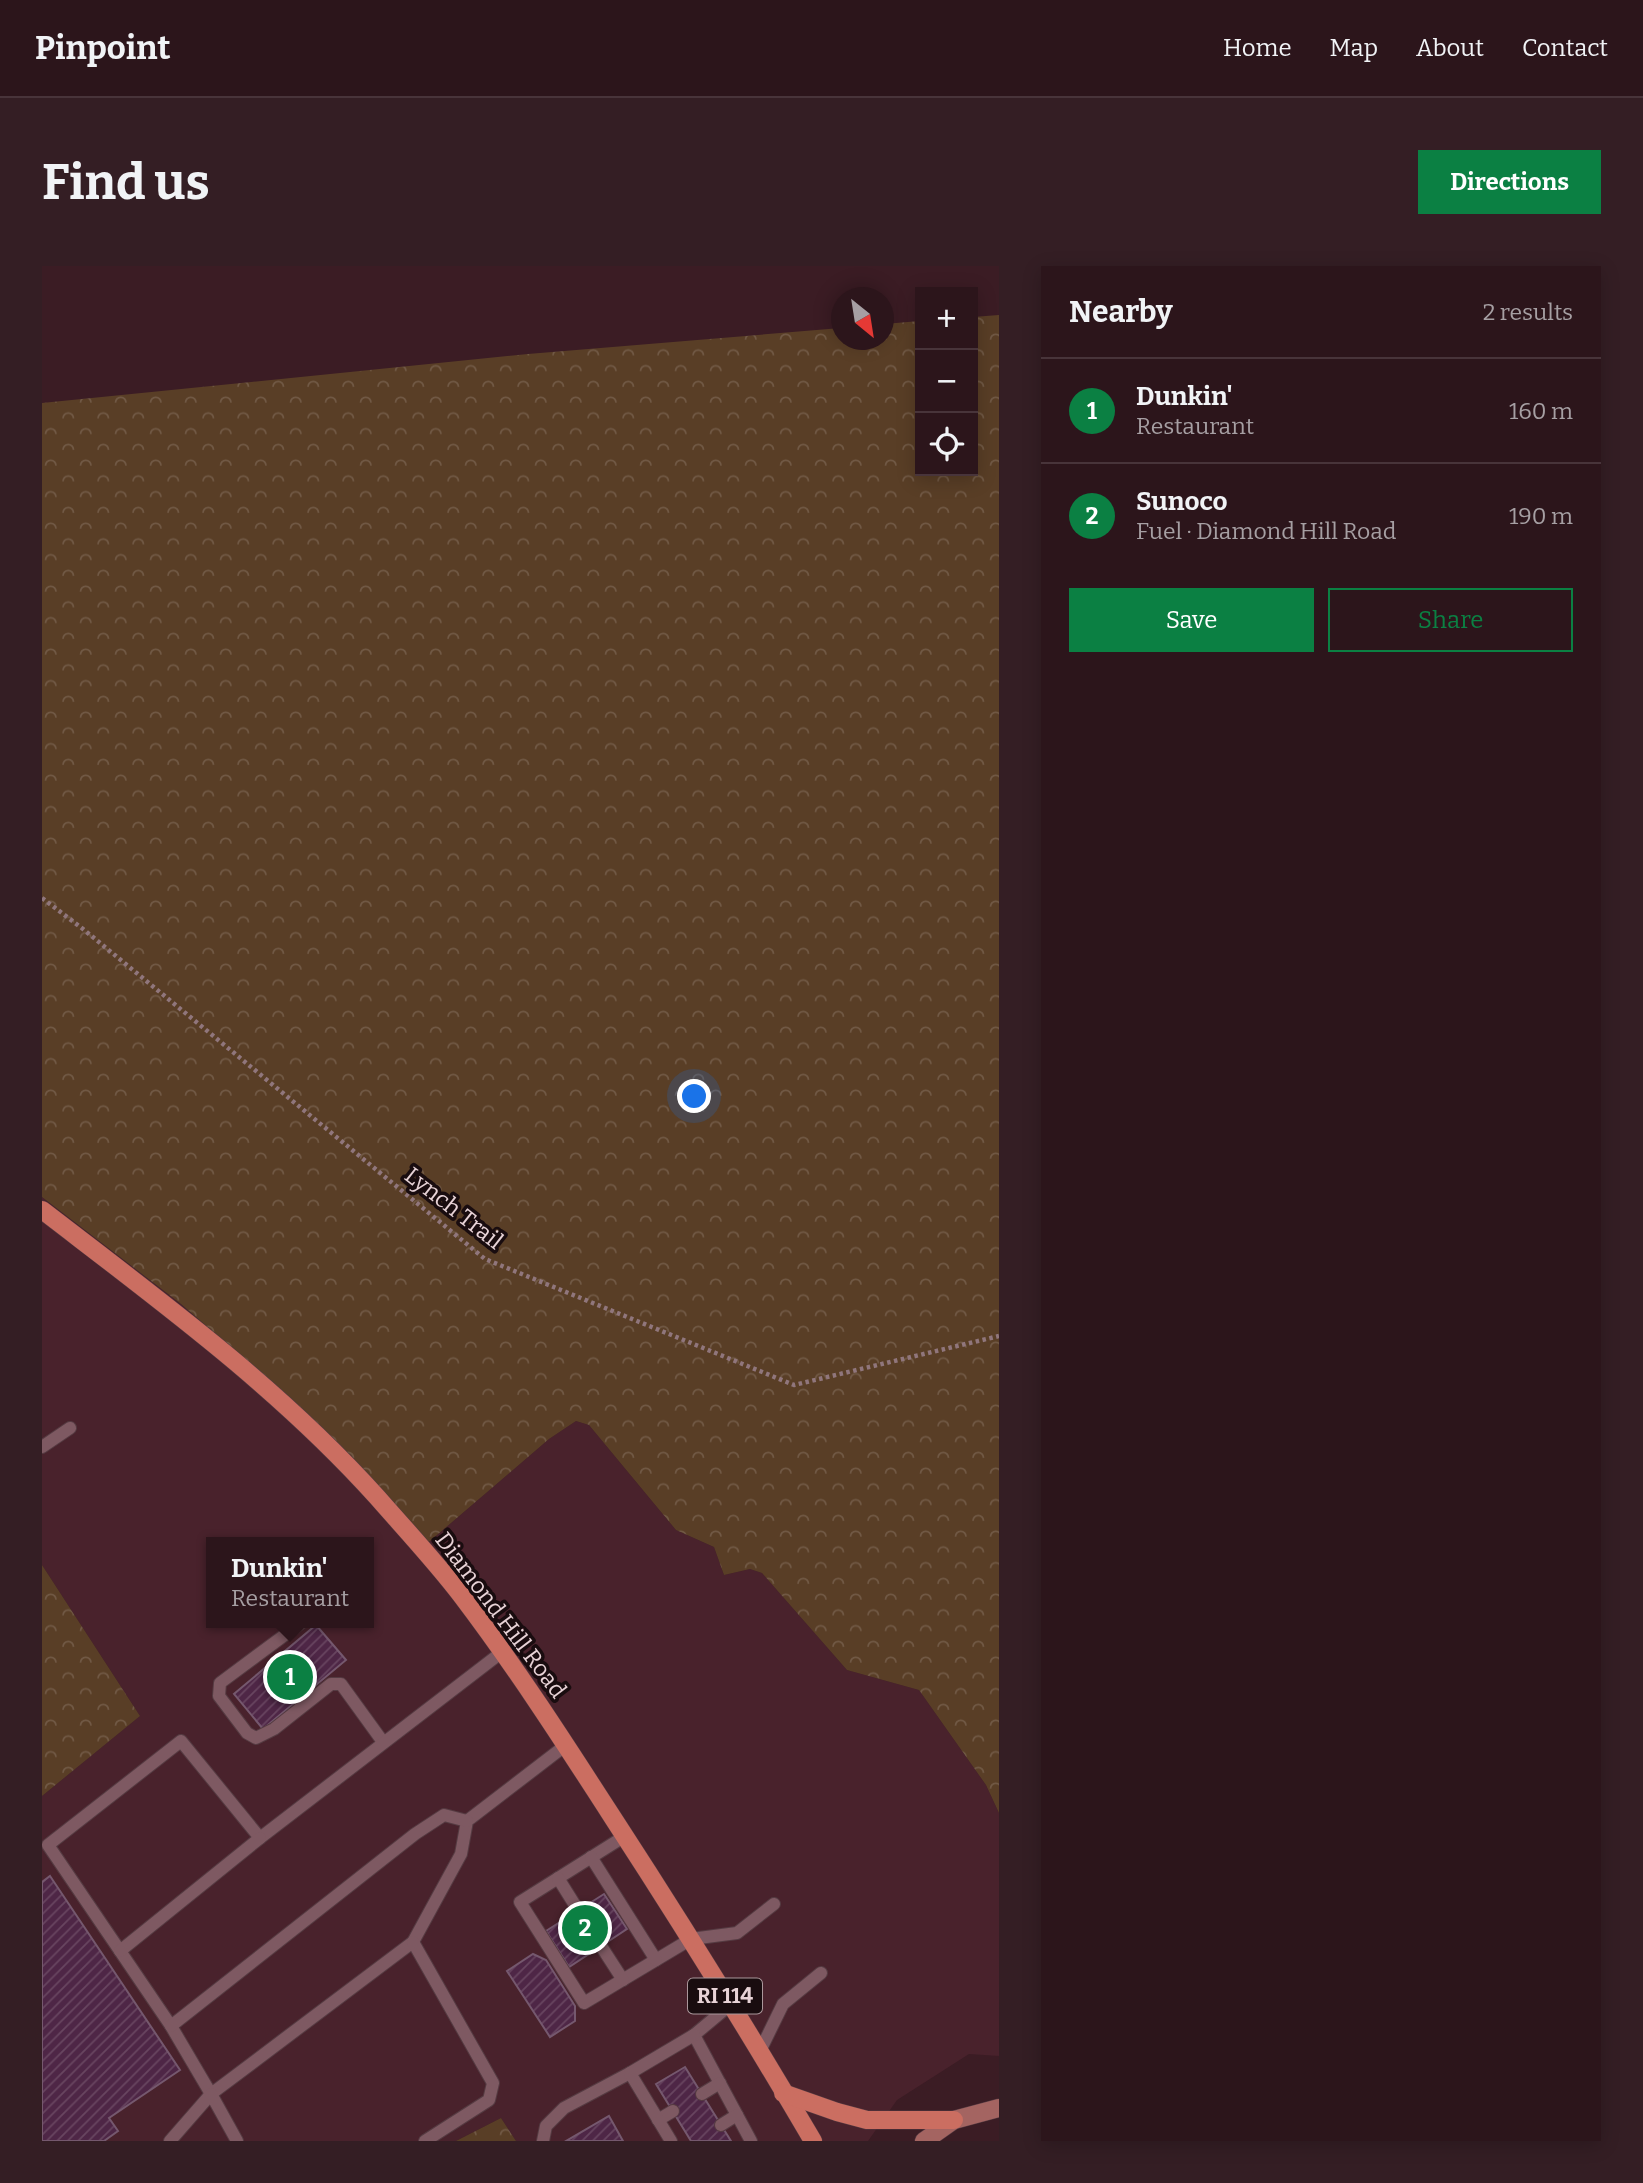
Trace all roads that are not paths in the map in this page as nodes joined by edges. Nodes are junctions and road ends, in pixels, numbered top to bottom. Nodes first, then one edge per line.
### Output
1 (42, 1210) edge
2 (70, 1428) dead end
3 (42, 1447) edge
4 (293, 1628) edge
5 (502, 1651) junction
6 (383, 1742) junction
7 (566, 1745) junction
8 (467, 1821) junction
9 (625, 1836) junction
10 (260, 1838) junction
11 (591, 1857) junction
12 (558, 1878) junction
13 (774, 1904) dead end
14 (578, 1910) dead end
15 (691, 1939) junction
16 (413, 1942) junction
17 (601, 1946) dead end
18 (120, 1951) junction
19 (656, 1960) junction
20 (821, 1973) dead end
21 (622, 1980) junction
22 (730, 2004) junction
23 (171, 2026) junction
24 (694, 2035) junction
25 (759, 2053) junction
26 (630, 2073) junction
27 (720, 2083) junction
28 (783, 2093) junction
29 (211, 2094) junction
30 (702, 2094) dead end
31 (999, 2108) edge
32 (673, 2111) dead end
33 (737, 2115) junction
34 (658, 2120) junction
35 (954, 2120) junction
36 (721, 2125) dead end
37 (811, 2140) edge
38 (170, 2141) edge
39 (237, 2141) edge
40 (425, 2141) edge
41 (543, 2141) edge
42 (671, 2141) edge
43 (751, 2141) edge
44 (924, 2141) edge

1 - 5 main road, Diamond Hill Road / RI 114
2 - 3 lane
4 - 6 lane
5 - 6 lane
5 - 7 main road, Diamond Hill Road / RI 114
6 - 10 lane
7 - 8 lane
7 - 9 main road, Diamond Hill Road / RI 114
8 - 16 lane
8 - 23 lane
9 - 11 lane
9 - 15 main road, Diamond Hill Road / RI 114
10 - 18 lane
10 - 18 lane
11 - 12 lane
11 - 19 lane
12 - 14 lane
12 - 21 lane
13 - 15 lane
15 - 19 lane
15 - 22 main road, Diamond Hill Road / RI 114
16 - 29 lane
16 - 40 lane
17 - 21 lane
18 - 23 lane
19 - 21 lane
20 - 25 lane
22 - 24 lane
22 - 25 main road, Diamond Hill Road / RI 114
23 - 29 lane
24 - 26 lane
24 - 27 lane
25 - 28 main road, Diamond Hill Road / RI 114
26 - 34 lane
26 - 41 lane
27 - 30 lane
27 - 33 lane
28 - 35 main road
28 - 37 main road, Diamond Hill Road / RI 114
29 - 38 lane
29 - 39 lane
31 - 35 main road
32 - 34 lane
33 - 36 lane
33 - 43 lane
34 - 42 lane
35 - 44 main road

